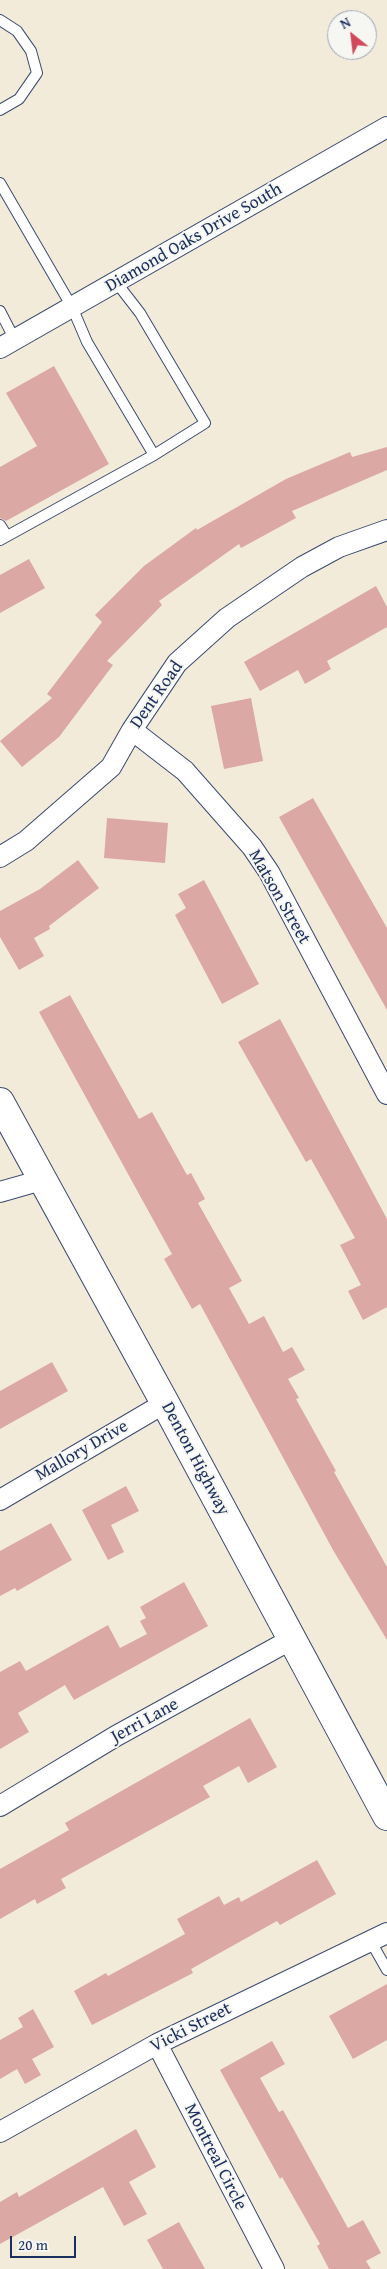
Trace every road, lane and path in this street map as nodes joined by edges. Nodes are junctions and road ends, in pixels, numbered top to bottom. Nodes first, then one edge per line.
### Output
1 (0, 20) edge
2 (0, 110) edge
3 (387, 127) edge
4 (0, 183) edge
5 (116, 282) junction
6 (72, 307) junction
7 (0, 311) edge
8 (7, 344) edge
9 (154, 455) junction
10 (0, 525) edge
11 (387, 530) edge
12 (3, 538) edge
13 (132, 730) junction
14 (0, 857) edge
15 (387, 1094) edge
16 (0, 1102) edge
17 (42, 1180) junction
18 (0, 1192) edge
19 (165, 1403) junction
20 (0, 1500) edge
21 (292, 1639) junction
22 (0, 1806) edge
23 (387, 1816) edge
24 (378, 1936) edge
25 (387, 1970) edge
26 (157, 2044) junction
27 (0, 2132) edge
28 (274, 2269) edge

1 - 2 lane
3 - 5 street, Diamond Oaks Drive South
4 - 6 lane
5 - 6 street, Diamond Oaks Drive South
5 - 9 lane
6 - 8 street, Diamond Oaks Drive South
6 - 9 lane
7 - 8 lane
9 - 12 lane
10 - 12 lane
11 - 13 street, Dent Road
13 - 14 street, Dent Road
13 - 15 street, Matson Street
16 - 17 main road, Denton Highway
17 - 18 street
17 - 19 main road, Denton Highway
19 - 20 street, Mallory Drive
19 - 21 main road, Denton Highway
21 - 22 street, Jerri Lane
21 - 23 main road, Denton Highway
24 - 25 lane
24 - 26 street, Vicki Street
26 - 27 street, Vicki Street
26 - 28 street, Montreal Circle

